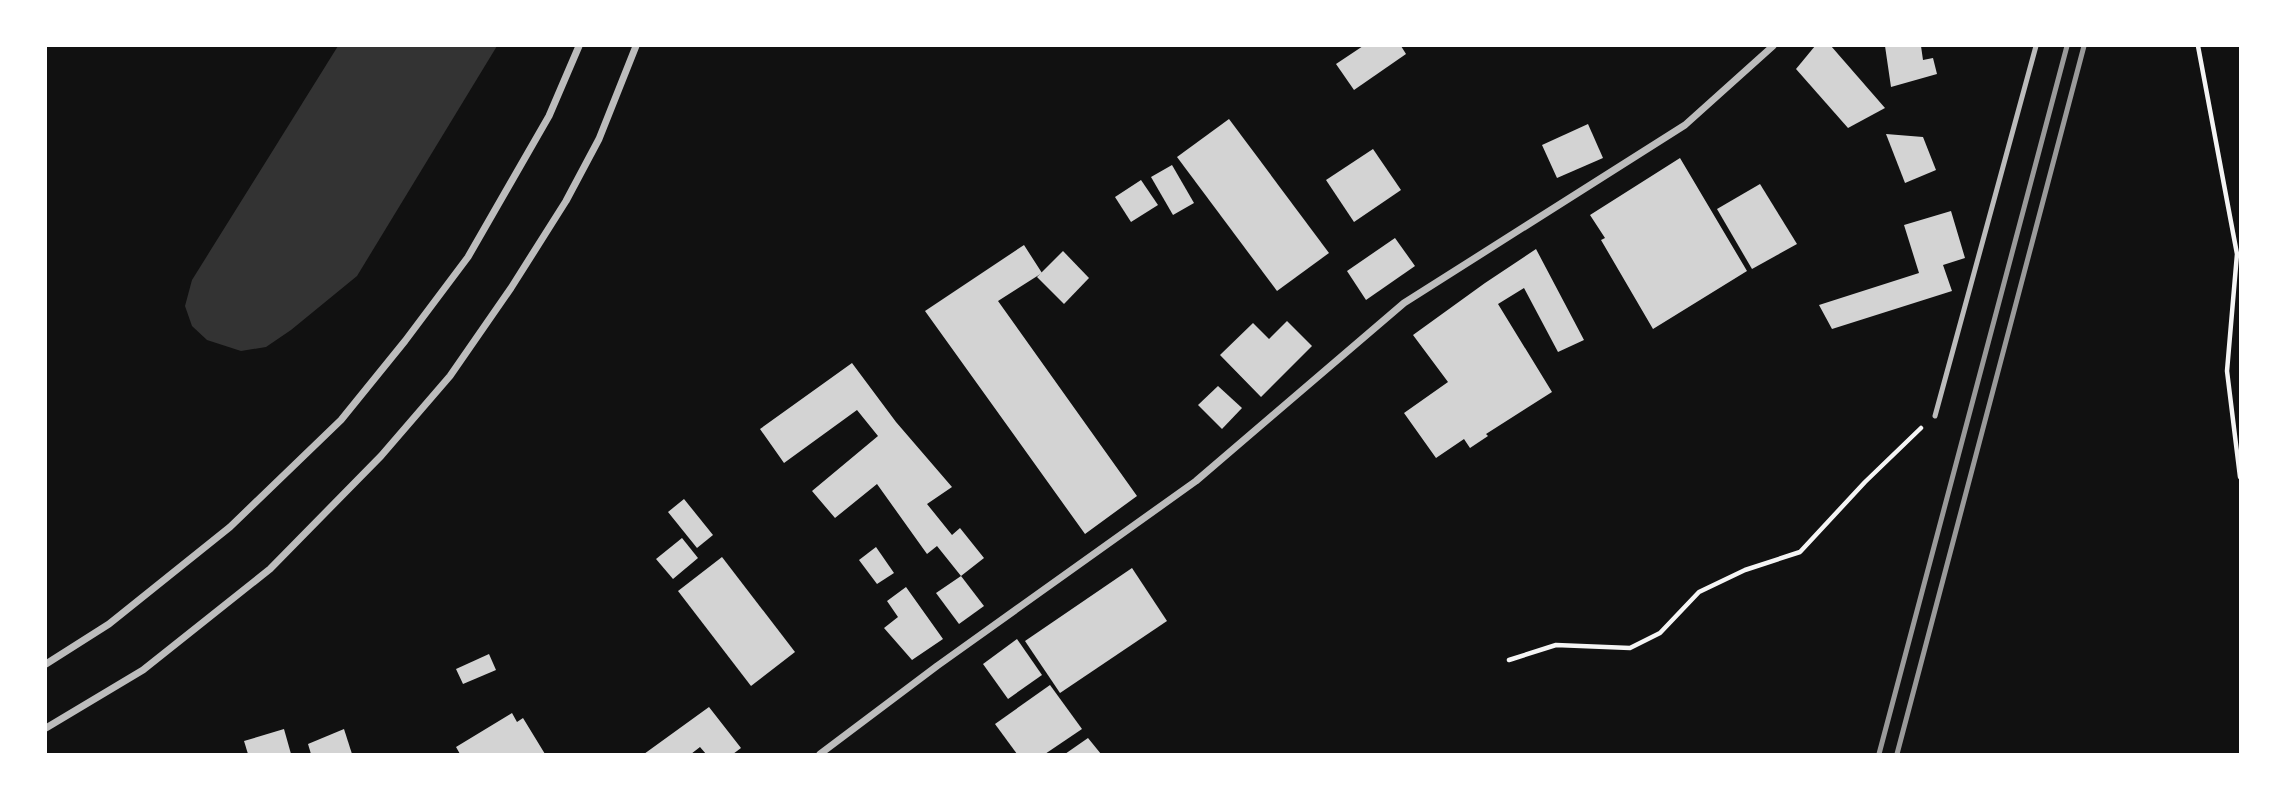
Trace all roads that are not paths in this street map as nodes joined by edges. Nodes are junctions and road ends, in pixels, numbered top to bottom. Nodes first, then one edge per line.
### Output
1 (579, 46) edge
2 (636, 46) edge
3 (1773, 46) edge
4 (2036, 46) edge
5 (1934, 416) road end
6 (46, 664) edge
7 (46, 728) edge
8 (820, 754) edge

1 - 6 street
2 - 7 street
3 - 8 street
4 - 5 lane

